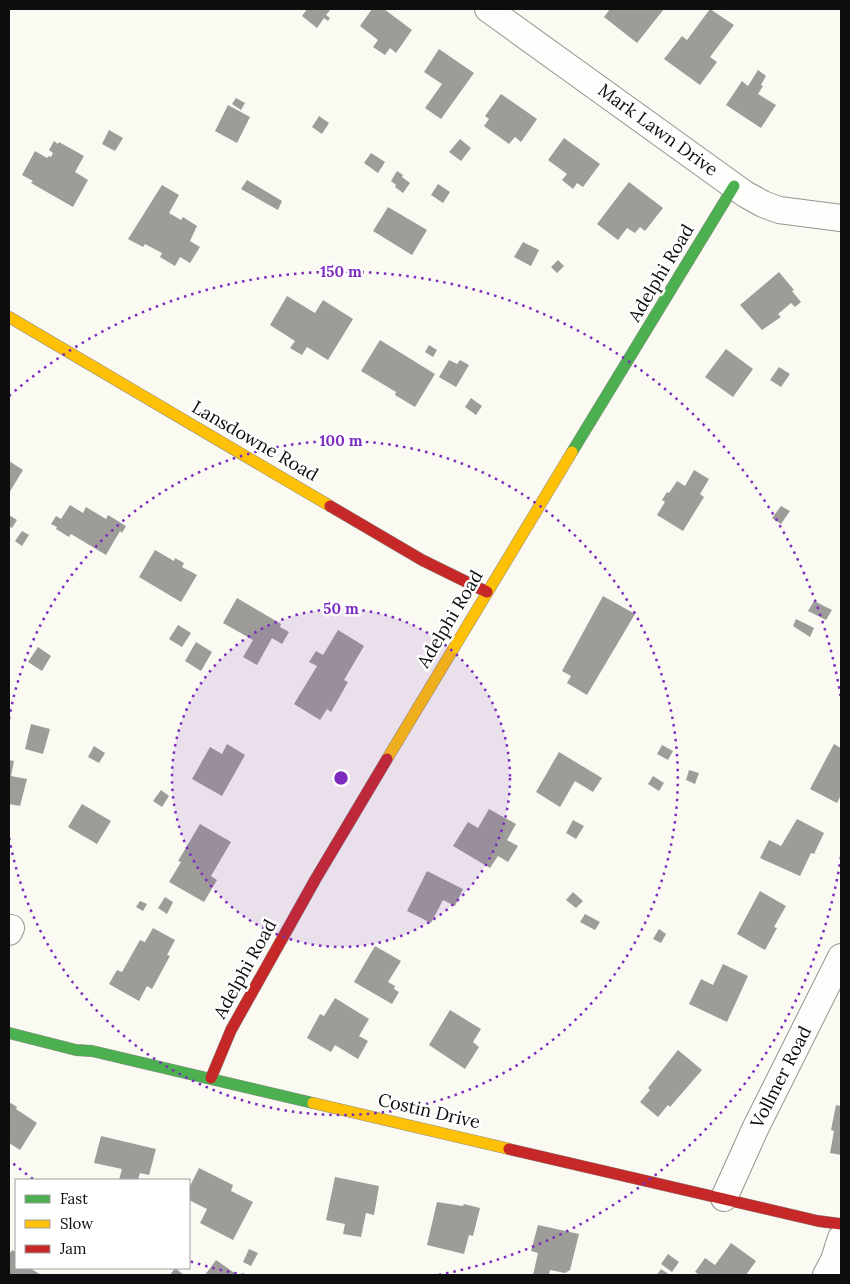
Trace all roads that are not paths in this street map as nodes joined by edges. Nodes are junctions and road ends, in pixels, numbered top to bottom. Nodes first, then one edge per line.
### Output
1 (488, 9) edge
2 (734, 186) junction
3 (841, 218) edge
4 (9, 317) edge
5 (487, 592) junction
6 (841, 957) edge
7 (9, 1033) edge
8 (212, 1078) junction
9 (724, 1198) junction
10 (841, 1224) edge
11 (841, 1238) edge
12 (826, 1275) edge

1 - 2 street, Mark Lawn Drive
2 - 3 street, Mark Lawn Drive
2 - 5 street, Adelphi Road
4 - 5 street, Lansdowne Road
5 - 8 street, Adelphi Road
6 - 9 street, Vollmer Road
7 - 8 street, Costin Drive
8 - 9 street, Costin Drive
9 - 10 street, Costin Drive
11 - 12 street

